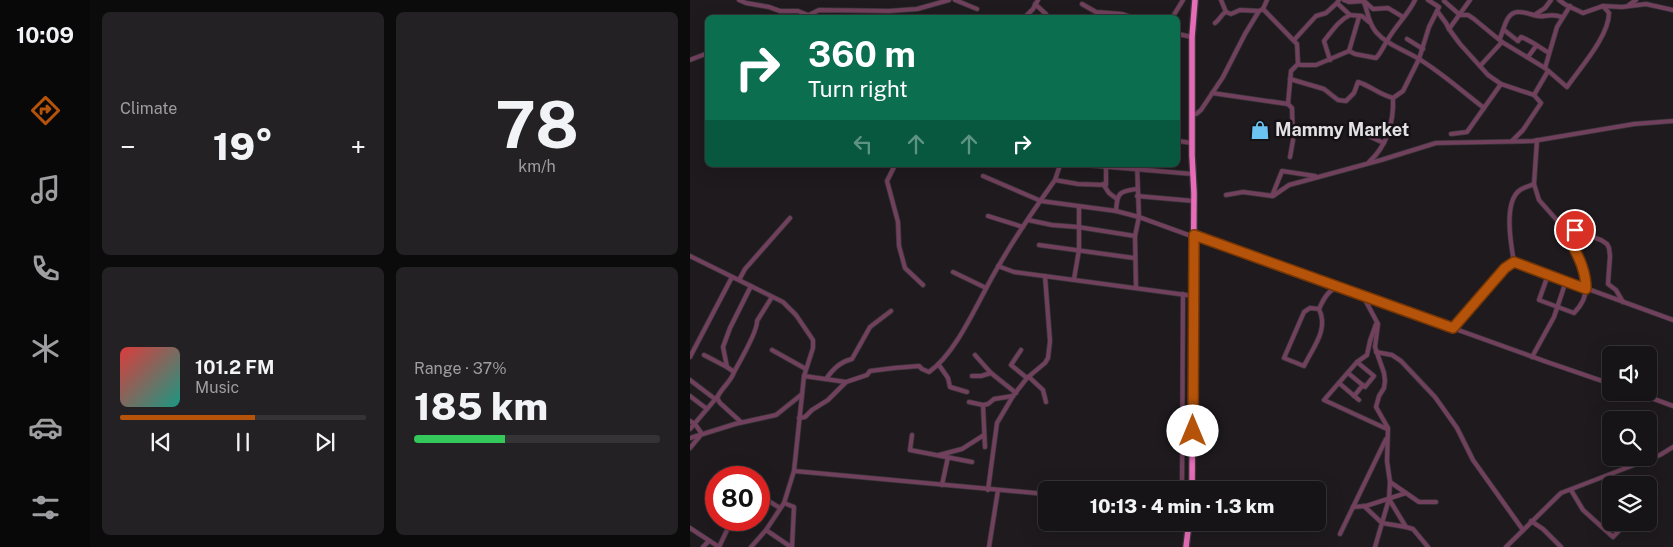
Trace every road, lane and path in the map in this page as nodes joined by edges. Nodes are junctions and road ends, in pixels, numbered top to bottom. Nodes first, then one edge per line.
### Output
1 (739, 0) edge
2 (949, 0) edge
3 (955, 0) edge
4 (1089, 0) edge
5 (1183, 0) edge
6 (1195, 0) edge
7 (1221, 0) edge
8 (1344, 0) edge
9 (1364, 0) edge
10 (1415, 0) edge
11 (1428, 0) edge
12 (1444, 0) edge
13 (1470, 0) edge
14 (1551, 0) edge
15 (1559, 0) edge
16 (1636, 0) edge
17 (1265, 1) edge
18 (1338, 1) edge
19 (1037, 2) edge
20 (1644, 2) edge
21 (1570, 6) junction
22 (1603, 6) junction
23 (1627, 6) junction
24 (977, 9) dead end
25 (1033, 9) junction
26 (1438, 9) junction
27 (1261, 10) junction
28 (1673, 10) edge
29 (1226, 12) junction
30 (808, 15) joint
31 (1027, 15) edge
32 (1032, 15) edge
33 (1046, 15) edge
34 (1116, 15) edge
35 (1174, 15) edge
36 (1350, 15) junction
37 (1460, 15) junction
38 (1533, 15) junction
39 (1359, 17) junction
40 (1562, 17) junction
41 (1403, 18) junction
42 (1369, 22) junction
43 (1214, 23) dead end
44 (1449, 29) junction
45 (1504, 30) junction
46 (1180, 34) edge
47 (1192, 37) junction
48 (1407, 39) dead end
49 (1294, 40) junction
50 (1501, 40) junction
51 (1386, 41) junction
52 (1536, 46) junction
53 (1423, 49) junction
54 (1349, 51) junction
55 (1549, 53) junction
56 (705, 54) edge
57 (1528, 57) junction
58 (1419, 59) junction
59 (690, 60) edge
60 (1330, 60) junction
61 (1298, 64) junction
62 (1480, 66) junction
63 (1547, 70) junction
64 (1290, 79) junction
65 (1501, 84) junction
66 (1212, 93) junction
67 (1534, 94) junction
68 (1393, 98) junction
69 (1288, 104) junction
70 (1484, 108) junction
71 (1192, 114) junction
72 (1673, 121) edge
73 (1364, 134) dead end
74 (1451, 134) dead end
75 (1537, 140) junction
76 (1512, 141) junction
77 (1180, 142) edge
78 (1192, 143) junction
79 (1384, 143) junction
80 (1290, 157) dead end
81 (1367, 163) junction
82 (894, 167) edge
83 (1059, 167) edge
84 (1101, 167) edge
85 (1136, 167) edge
86 (1106, 168) junction
87 (1193, 174) junction
88 (983, 176) dead end
89 (1319, 176) junction
90 (1055, 180) junction
91 (1103, 184) junction
92 (1534, 184) junction
93 (1137, 189) junction
94 (1226, 195) dead end
95 (1137, 196) junction
96 (1272, 196) junction
97 (1117, 199) junction
98 (1041, 201) junction
99 (1194, 201) junction
100 (1079, 206) junction
101 (1116, 211) junction
102 (988, 216) dead end
103 (1139, 217) junction
104 (790, 218) dead end
105 (1028, 220) junction
106 (1023, 227) junction
107 (1078, 227) junction
108 (1575, 230) junction
109 (1135, 236) junction
110 (1194, 236) junction
111 (1039, 245) dead end
112 (1079, 250) junction
113 (690, 256) edge
114 (1134, 258) junction
115 (1514, 262) junction
116 (998, 266) junction
117 (953, 272) dead end
118 (1548, 275) junction
119 (1045, 276) junction
120 (732, 277) junction
121 (1074, 279) junction
122 (739, 280) junction
123 (1566, 281) junction
124 (923, 285) dead end
125 (750, 286) junction
126 (1338, 287) junction
127 (986, 288) junction
128 (1136, 288) junction
129 (1586, 289) junction
130 (1183, 294) junction
131 (1194, 296) junction
132 (1363, 296) junction
133 (772, 297) junction
134 (1623, 302) junction
135 (1557, 307) junction
136 (1319, 309) junction
137 (891, 311) dead end
138 (1673, 320) edge
139 (1376, 322) junction
140 (1453, 328) junction
141 (772, 350) dead end
142 (1021, 350) dead end
143 (1376, 352) junction
144 (704, 355) dead end
145 (975, 355) dead end
146 (690, 357) edge
147 (1532, 357) junction
148 (1357, 362) junction
149 (939, 365) junction
150 (727, 367) junction
151 (806, 369) junction
152 (734, 372) junction
153 (1348, 372) junction
154 (991, 373) junction
155 (804, 376) junction
156 (972, 376) dead end
157 (1028, 377) junction
158 (826, 379) junction
159 (690, 380) edge
160 (1602, 381) edge
161 (846, 382) junction
162 (1339, 383) junction
163 (1363, 384) junction
164 (967, 392) dead end
165 (1015, 394) junction
166 (801, 395) junction
167 (690, 396) edge
168 (1354, 396) junction
169 (716, 398) junction
170 (1359, 400) dead end
171 (1657, 400) edge
172 (969, 402) dead end
173 (1046, 402) dead end
174 (983, 405) junction
175 (1673, 406) edge
176 (707, 409) junction
177 (799, 418) junction
178 (690, 421) edge
179 (742, 422) junction
180 (695, 424) junction
181 (690, 429) edge
182 (1387, 429) junction
183 (701, 435) junction
184 (912, 435) dead end
185 (984, 435) junction
186 (1387, 437) junction
187 (690, 438) edge
188 (985, 447) dead end
189 (690, 448) edge
190 (1672, 449) edge
191 (938, 455) junction
192 (948, 457) junction
193 (972, 462) dead end
194 (794, 471) junction
195 (1182, 481) edge
196 (1192, 481) edge
197 (1390, 482) junction
198 (942, 485) junction
199 (988, 490) junction
200 (998, 490) junction
201 (1571, 490) junction
202 (1038, 493) edge
203 (1406, 493) junction
204 (1390, 498) junction
205 (770, 502) edge
206 (1436, 502) dead end
207 (784, 503) junction
208 (1364, 506) junction
209 (780, 508) junction
210 (1353, 508) junction
211 (1531, 521) junction
212 (1382, 523) junction
213 (770, 524) edge
214 (1406, 527) junction
215 (1602, 527) edge
216 (690, 528) edge
217 (1523, 530) junction
218 (727, 531) edge
219 (765, 531) edge
220 (767, 531) edge
221 (1188, 531) edge
222 (1606, 531) edge
223 (1619, 531) edge
224 (1340, 534) dead end
225 (708, 541) junction
226 (989, 546) edge
227 (703, 547) edge
228 (719, 547) edge
229 (751, 547) edge
230 (791, 547) edge
231 (1186, 547) edge
232 (1375, 547) edge
233 (1428, 547) edge
234 (1506, 547) edge
235 (1561, 547) edge

1 - 30 street
2 - 30 street
3 - 24 street
4 - 34 street
5 - 35 street
6 - 47 highway
7 - 29 street
8 - 9 street
9 - 41 street
9 - 42 street
10 - 41 street
11 - 26 street
12 - 26 street
12 - 37 street
13 - 37 street
14 - 38 street
15 - 21 street
16 - 23 street
17 - 27 street
18 - 36 street
18 - 49 street
19 - 25 street
19 - 33 street
20 - 23 street
20 - 28 street
21 - 22 street
21 - 40 street
22 - 23 street
22 - 63 street
25 - 31 street
25 - 32 street
26 - 44 street
26 - 53 street
27 - 29 street
27 - 49 street
27 - 66 street
29 - 43 street
36 - 39 street
36 - 60 street
37 - 44 street
37 - 50 street
38 - 40 street
38 - 45 street
39 - 42 street
39 - 54 street
40 - 55 street
41 - 51 street
42 - 51 street
44 - 62 street
45 - 50 street
45 - 52 street
46 - 47 street
47 - 71 highway
48 - 53 street
49 - 61 street
50 - 57 street
50 - 62 street
51 - 54 street
51 - 58 street
52 - 55 street
52 - 57 street
53 - 58 street
54 - 60 street
55 - 63 street
56 - 59 street
57 - 63 street
58 - 68 street
58 - 70 street
60 - 61 street
61 - 64 street
62 - 65 street
63 - 67 street
64 - 68 street
64 - 69 street
65 - 67 street
65 - 70 street
66 - 69 street
66 - 71 street
67 - 76 street
68 - 79 street
69 - 80 street
70 - 74 street
71 - 78 highway
72 - 75 street
73 - 79 street
75 - 76 street
75 - 92 street
76 - 81 street
77 - 78 street
78 - 87 highway
79 - 81 street
81 - 89 street
82 - 124 street
83 - 90 street
84 - 86 street
85 - 86 street
85 - 87 street
85 - 93 street
86 - 91 street
87 - 99 highway
88 - 98 street
89 - 96 street
89 - 96 street
90 - 91 street
90 - 98 street
91 - 97 street
92 - 108 street
92 - 115 street
93 - 95 street
93 - 97 street
94 - 96 street
95 - 99 street
95 - 103 street
97 - 101 street
98 - 100 street
98 - 105 street
99 - 110 highway
100 - 101 street
100 - 107 street
101 - 103 street
102 - 106 street
103 - 109 street
103 - 110 street
104 - 122 street
105 - 106 street
105 - 107 street
106 - 116 street
107 - 109 street
107 - 112 street
108 - 129 street
108 - 134 street
109 - 114 street
110 - 126 street
110 - 131 highway
111 - 112 street
112 - 114 street
112 - 121 street
113 - 120 street
114 - 128 street
115 - 118 street
115 - 140 street
116 - 119 street
116 - 127 street
117 - 127 street
118 - 123 street
118 - 135 street
119 - 121 street
119 - 157 street
120 - 122 street
120 - 146 street
121 - 128 street
122 - 125 street
123 - 129 street
123 - 135 street
125 - 133 street
125 - 150 street
126 - 132 street
126 - 136 street
127 - 149 street
128 - 130 street
129 - 134 street
129 - 135 street
130 - 131 street
130 - 195 street
131 - 196 highway
132 - 139 street
132 - 140 street
133 - 151 street
133 - 152 street
134 - 138 street
135 - 147 street
136 - 136 street
137 - 158 street
139 - 143 street
139 - 148 street
140 - 147 street
141 - 151 street
142 - 157 street
143 - 182 street
143 - 217 street
144 - 150 street
145 - 154 street
147 - 160 street
148 - 153 street
148 - 163 street
149 - 161 street
149 - 164 street
150 - 152 street
151 - 155 street
152 - 169 street
153 - 162 street
153 - 163 street
154 - 156 street
154 - 165 street
155 - 158 street
155 - 166 street
157 - 165 street
157 - 173 street
158 - 161 street
159 - 169 street
161 - 177 street
162 - 168 street
162 - 182 street
163 - 168 street
165 - 174 street
165 - 199 street
166 - 177 street
166 - 179 street
167 - 176 street
168 - 170 street
169 - 176 street
169 - 179 street
171 - 175 street
172 - 174 street
174 - 185 street
176 - 180 street
177 - 194 street
178 - 180 street
179 - 183 street
180 - 181 street
180 - 183 street
182 - 186 street
183 - 187 street
183 - 189 street
184 - 191 street
185 - 188 street
185 - 191 street
186 - 197 street
186 - 210 street
190 - 201 street
191 - 192 street
192 - 193 street
192 - 198 street
194 - 198 street
194 - 207 street
197 - 203 street
197 - 204 street
198 - 199 street
199 - 200 street
200 - 202 street
200 - 226 street
201 - 211 street
201 - 215 street
203 - 204 street
203 - 206 street
204 - 208 street
204 - 212 street
204 - 214 street
205 - 209 street
207 - 209 street
207 - 230 street
208 - 210 street
208 - 212 street
209 - 213 street
210 - 224 street
211 - 217 street
211 - 235 street
212 - 214 street
212 - 232 street
214 - 233 street
216 - 225 street
217 - 234 street
218 - 228 street
219 - 229 street
220 - 230 street
221 - 231 highway
222 - 223 street
225 - 227 street
225 - 228 street

